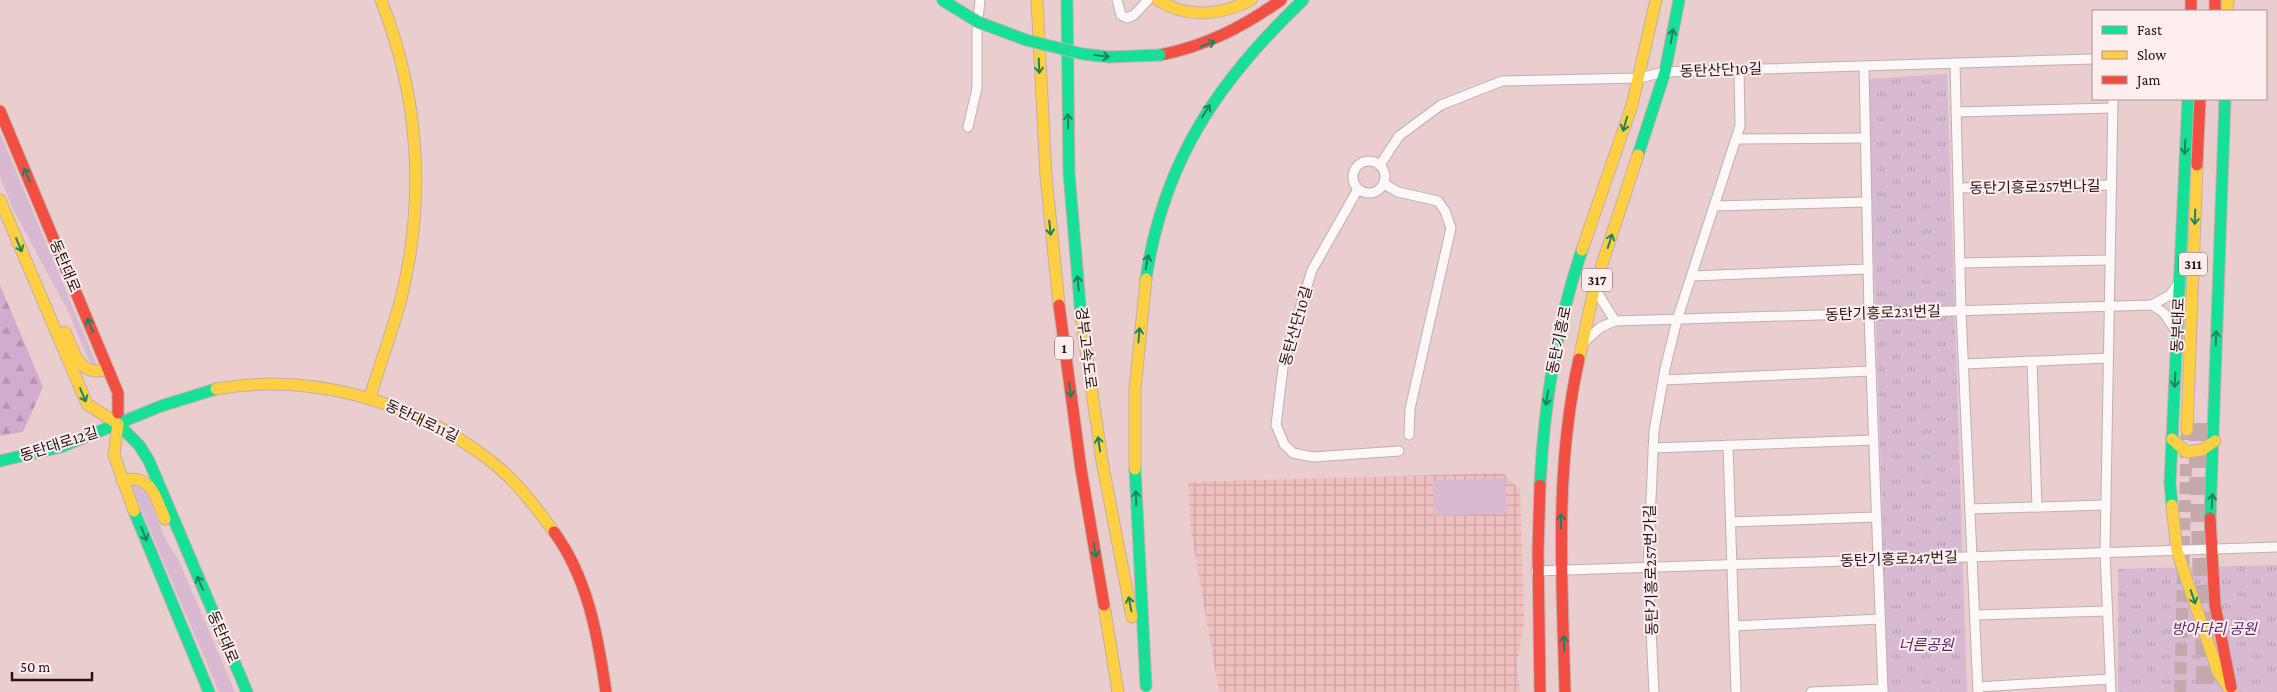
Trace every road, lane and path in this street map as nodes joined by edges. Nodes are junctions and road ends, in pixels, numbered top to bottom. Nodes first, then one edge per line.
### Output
1 (381, 0) edge
2 (942, 0) edge
3 (980, 0) edge
4 (1037, 0) edge
5 (1068, 0) edge
6 (1116, 0) edge
7 (1148, 0) edge
8 (1158, 0) edge
9 (1251, 0) edge
10 (1281, 0) edge
11 (1303, 0) edge
12 (1656, 0) edge
13 (1679, 0) edge
14 (2092, 59) edge
15 (1955, 63) junction
16 (1864, 66) junction
17 (1739, 69) junction
18 (1666, 72) junction
19 (1640, 78) junction
20 (2188, 100) edge
21 (2200, 100) edge
22 (2211, 100) edge
23 (2225, 100) edge
24 (2113, 103) edge
25 (0, 110) edge
26 (1956, 112) junction
27 (968, 127) dead end
28 (1865, 138) junction
29 (1737, 139) junction
30 (1380, 165) junction
31 (1384, 184) junction
32 (2112, 185) junction
33 (1958, 188) junction
34 (1358, 189) junction
35 (0, 200) edge
36 (1867, 202) junction
37 (1715, 206) junction
38 (2110, 260) junction
39 (1960, 263) junction
40 (1868, 269) junction
41 (1692, 276) junction
42 (2179, 282) junction
43 (1594, 289) junction
44 (2152, 305) junction
45 (2108, 307) junction
46 (1961, 311) junction
47 (48, 314) junction
48 (1869, 314) junction
49 (1677, 320) junction
50 (1615, 321) junction
51 (2177, 336) junction
52 (1580, 347) junction
53 (2108, 358) junction
54 (2032, 361) junction
55 (1964, 364) junction
56 (108, 369) junction
57 (1871, 371) junction
58 (1663, 380) junction
59 (370, 397) junction
60 (2198, 422) tunnel mouth
61 (118, 424) junction
62 (2187, 430) tunnel mouth
63 (1410, 435) dead end
64 (2172, 439) junction
65 (1874, 440) junction
66 (2215, 441) junction
67 (1728, 445) junction
68 (1653, 448) junction
69 (1399, 451) dead end
70 (0, 461) edge
71 (122, 480) junction
72 (2106, 505) junction
73 (2037, 507) junction
74 (1970, 510) junction
75 (1876, 517) junction
76 (1731, 522) junction
77 (177, 528) junction
78 (2277, 547) edge
79 (2211, 549) junction
80 (2177, 551) junction
81 (2105, 553) junction
82 (1973, 557) junction
83 (1878, 560) junction
84 (1732, 564) junction
85 (1648, 567) junction
86 (1562, 570) junction
87 (1536, 571) junction
88 (2107, 611) junction
89 (1975, 615) junction
90 (1880, 619) junction
91 (1734, 626) junction
92 (2110, 679) junction
93 (1146, 689) edge
94 (1978, 689) edge
95 (1883, 691) edge
96 (209, 692) edge
97 (247, 692) edge
98 (606, 692) edge
99 (1118, 692) edge
100 (1540, 692) edge
101 (1565, 692) edge
102 (1654, 692) edge
103 (1736, 692) edge
104 (1811, 692) edge
105 (2110, 692) edge
106 (2231, 692) edge

1 - 59 main road
2 -> 10 main road, bridge
3 - 27 street
4 -> 99 main road, 경부고속도로 / 1
93 -> 5 main road, 경부고속도로 / 1
6 - 7 street
8 - 9 main road
93 -> 11 main road
12 - 19 main road, 동탄기흥로 / 317
18 -> 13 main road, 동탄기흥로 / 317
14 - 15 street, 동탄산단10길
15 - 16 street, 동탄산단10길
15 - 26 street, 동탄기흥로257번나길
16 - 17 street, 동탄산단10길
16 - 28 street
17 - 18 street, 동탄산단10길
17 - 29 street, 동탄기흥로257번가길
18 - 19 street, 동탄산단10길
43 -> 18 main road, 동탄기흥로 / 317
19 - 30 street, 동탄산단10길
19 -> 87 main road, 동탄기흥로 / 317
20 -> 42 main road, 동부대로
21 -> 62 main road, 동부대로 / 311
22 - 60 main road, 동부대로 / 311
66 -> 23 main road
24 - 26 street
24 - 32 street
56 -> 25 main road, 동탄대로
26 - 33 street, 동탄기흥로257번나길
28 - 29 street
28 - 36 street
29 - 37 street, 동탄기흥로257번가길
30 - 31 street
30 - 34 street
31 - 34 street
31 - 63 street
32 - 33 street, 동탄기흥로257번나길
32 - 38 street
33 - 39 street, 동탄기흥로257번나길
34 - 69 street, 동탄산단10길
35 -> 47 main road, 동탄대로
36 - 37 street
36 - 40 street
37 - 41 street, 동탄기흥로257번가길
38 - 39 street
38 - 45 street
39 - 46 street, 동탄기흥로257번나길
40 - 41 street
40 - 48 street
41 - 49 street, 동탄기흥로257번가길
42 - 44 street
42 - 51 main road, 동부대로
43 - 50 street
43 - 52 main road, 동탄기흥로 / 317
44 - 45 street, 동탄기흥로231번길
44 - 51 street
45 - 46 street, 동탄기흥로231번길
45 - 53 street
46 - 48 street, 동탄기흥로231번길
46 - 55 street, 동탄기흥로257번나길
47 - 56 main road
47 -> 61 main road, 동탄대로
48 - 49 street, 동탄기흥로231번길
48 - 57 street
49 - 50 street, 동탄기흥로231번길
49 - 58 street, 동탄기흥로257번가길
50 - 52 street
51 -> 64 main road, 동부대로
86 -> 52 main road, 동탄기흥로 / 317
53 - 54 street
53 - 72 street
54 - 55 street
54 - 73 street
55 - 74 street, 동탄기흥로257번나길
56 - 61 main road, 동탄대로
57 - 58 street
57 - 65 street
58 - 68 street, 동탄기흥로257번가길
59 - 61 main road, 동탄대로11길
59 - 98 main road, 동탄대로11길
61 - 70 main road, 동탄대로12길
61 - 71 main road, 동탄대로
61 - 77 main road, 동탄대로
64 - 66 main road
64 - 80 main road, 동부대로
65 - 67 street
65 - 75 street
79 -> 66 main road
67 - 68 street
67 - 76 street
68 - 85 street, 동탄기흥로257번가길
71 - 77 main road
71 -> 96 main road, 동탄대로
72 - 73 street
72 - 81 street
73 - 74 street
74 - 82 street, 동탄기흥로257번나길
75 - 76 street
75 - 83 street
76 - 84 street
97 -> 77 main road, 동탄대로
78 - 79 street, 동탄기흥로247번길
79 - 80 street, 동탄기흥로247번길
79 - 106 main road
80 - 81 street, 동탄기흥로247번길
80 -> 106 main road, 동부대로
81 - 82 street, 동탄기흥로247번길
81 - 88 street
82 - 83 street, 동탄기흥로247번길
82 - 89 street, 동탄기흥로257번나길
83 - 84 street, 동탄기흥로247번길
83 - 90 street
84 - 85 street, 동탄기흥로247번길
84 - 91 street
85 - 86 street, 동탄기흥로247번길
85 - 102 street, 동탄기흥로257번가길
86 - 87 street, 동탄기흥로247번길
101 -> 86 main road, 동탄기흥로 / 317
87 - 100 main road, 동탄기흥로 / 317
88 - 89 street
88 - 92 street
89 - 94 street, 동탄기흥로257번나길
90 - 91 street
90 - 95 street
91 - 103 street
92 - 94 street, 동탄기흥로257번나길
92 - 105 street
95 - 104 street

